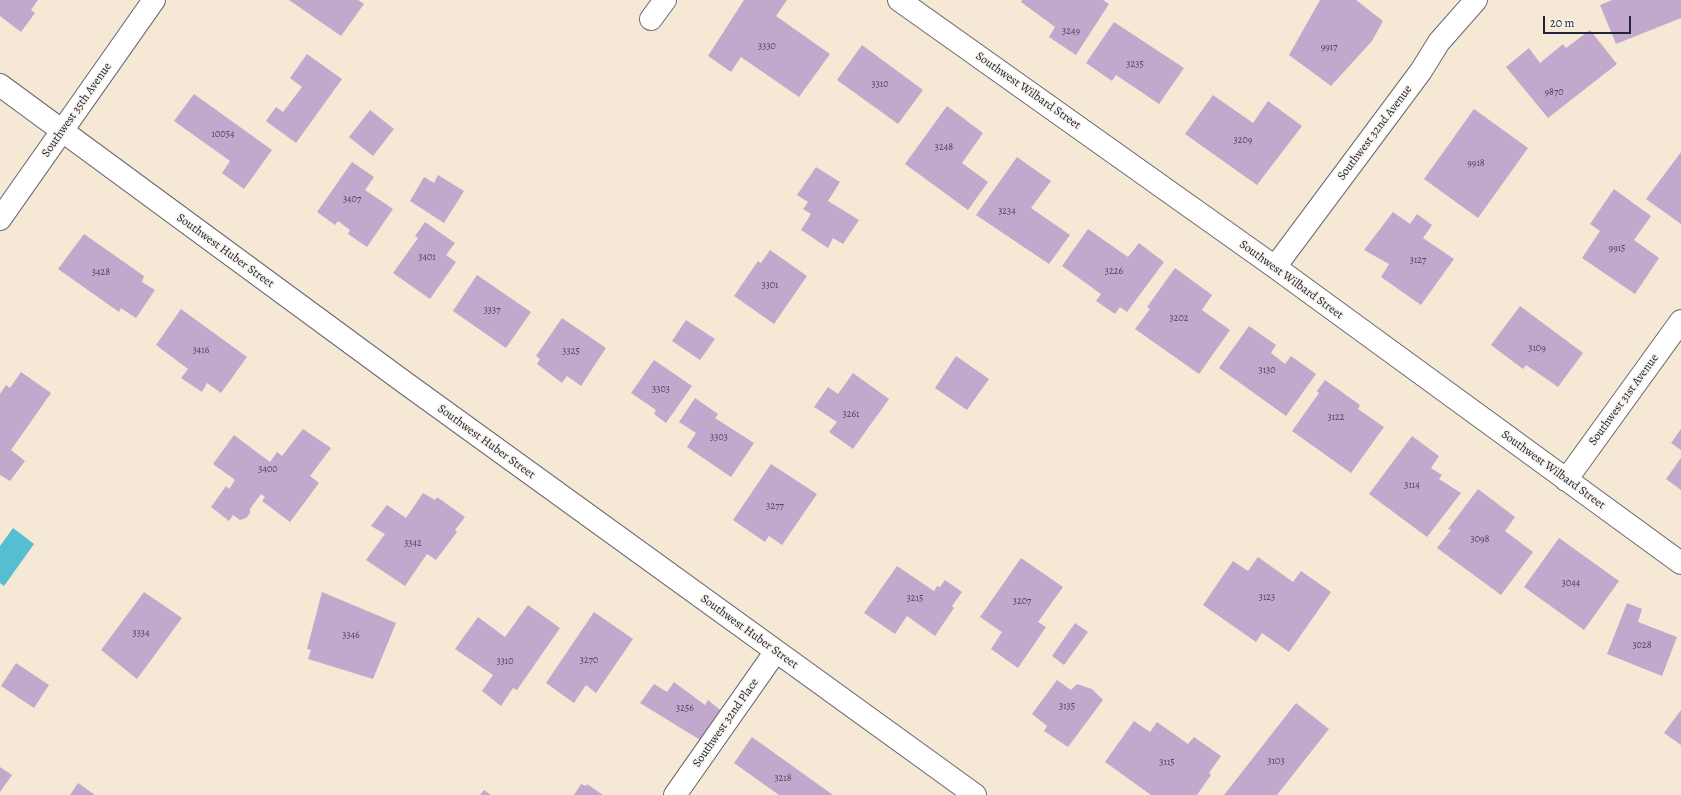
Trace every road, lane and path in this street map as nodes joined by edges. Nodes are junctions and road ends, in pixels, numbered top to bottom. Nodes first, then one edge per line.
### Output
1 (154, 0) edge
2 (665, 0) edge
3 (899, 0) edge
4 (1476, 0) edge
5 (651, 19) dead end
6 (0, 85) edge
7 (62, 132) junction
8 (0, 219) edge
9 (1275, 267) junction
10 (1681, 321) edge
11 (1566, 480) junction
12 (1681, 563) edge
13 (776, 651) junction
14 (969, 793) edge
15 (675, 795) edge

1 - 7 street, Southwest 35th Avenue
2 - 5 street
3 - 9 street, Southwest Wilbard Street
4 - 9 street, Southwest 32nd Avenue
6 - 7 street, Southwest Huber Street
7 - 8 street, Southwest 35th Avenue
7 - 13 street, Southwest Huber Street
9 - 11 street, Southwest Wilbard Street
10 - 11 street, Southwest 31st Avenue
11 - 12 street, Southwest Wilbard Street
13 - 14 street, Southwest Huber Street
13 - 15 street, Southwest 32nd Place

